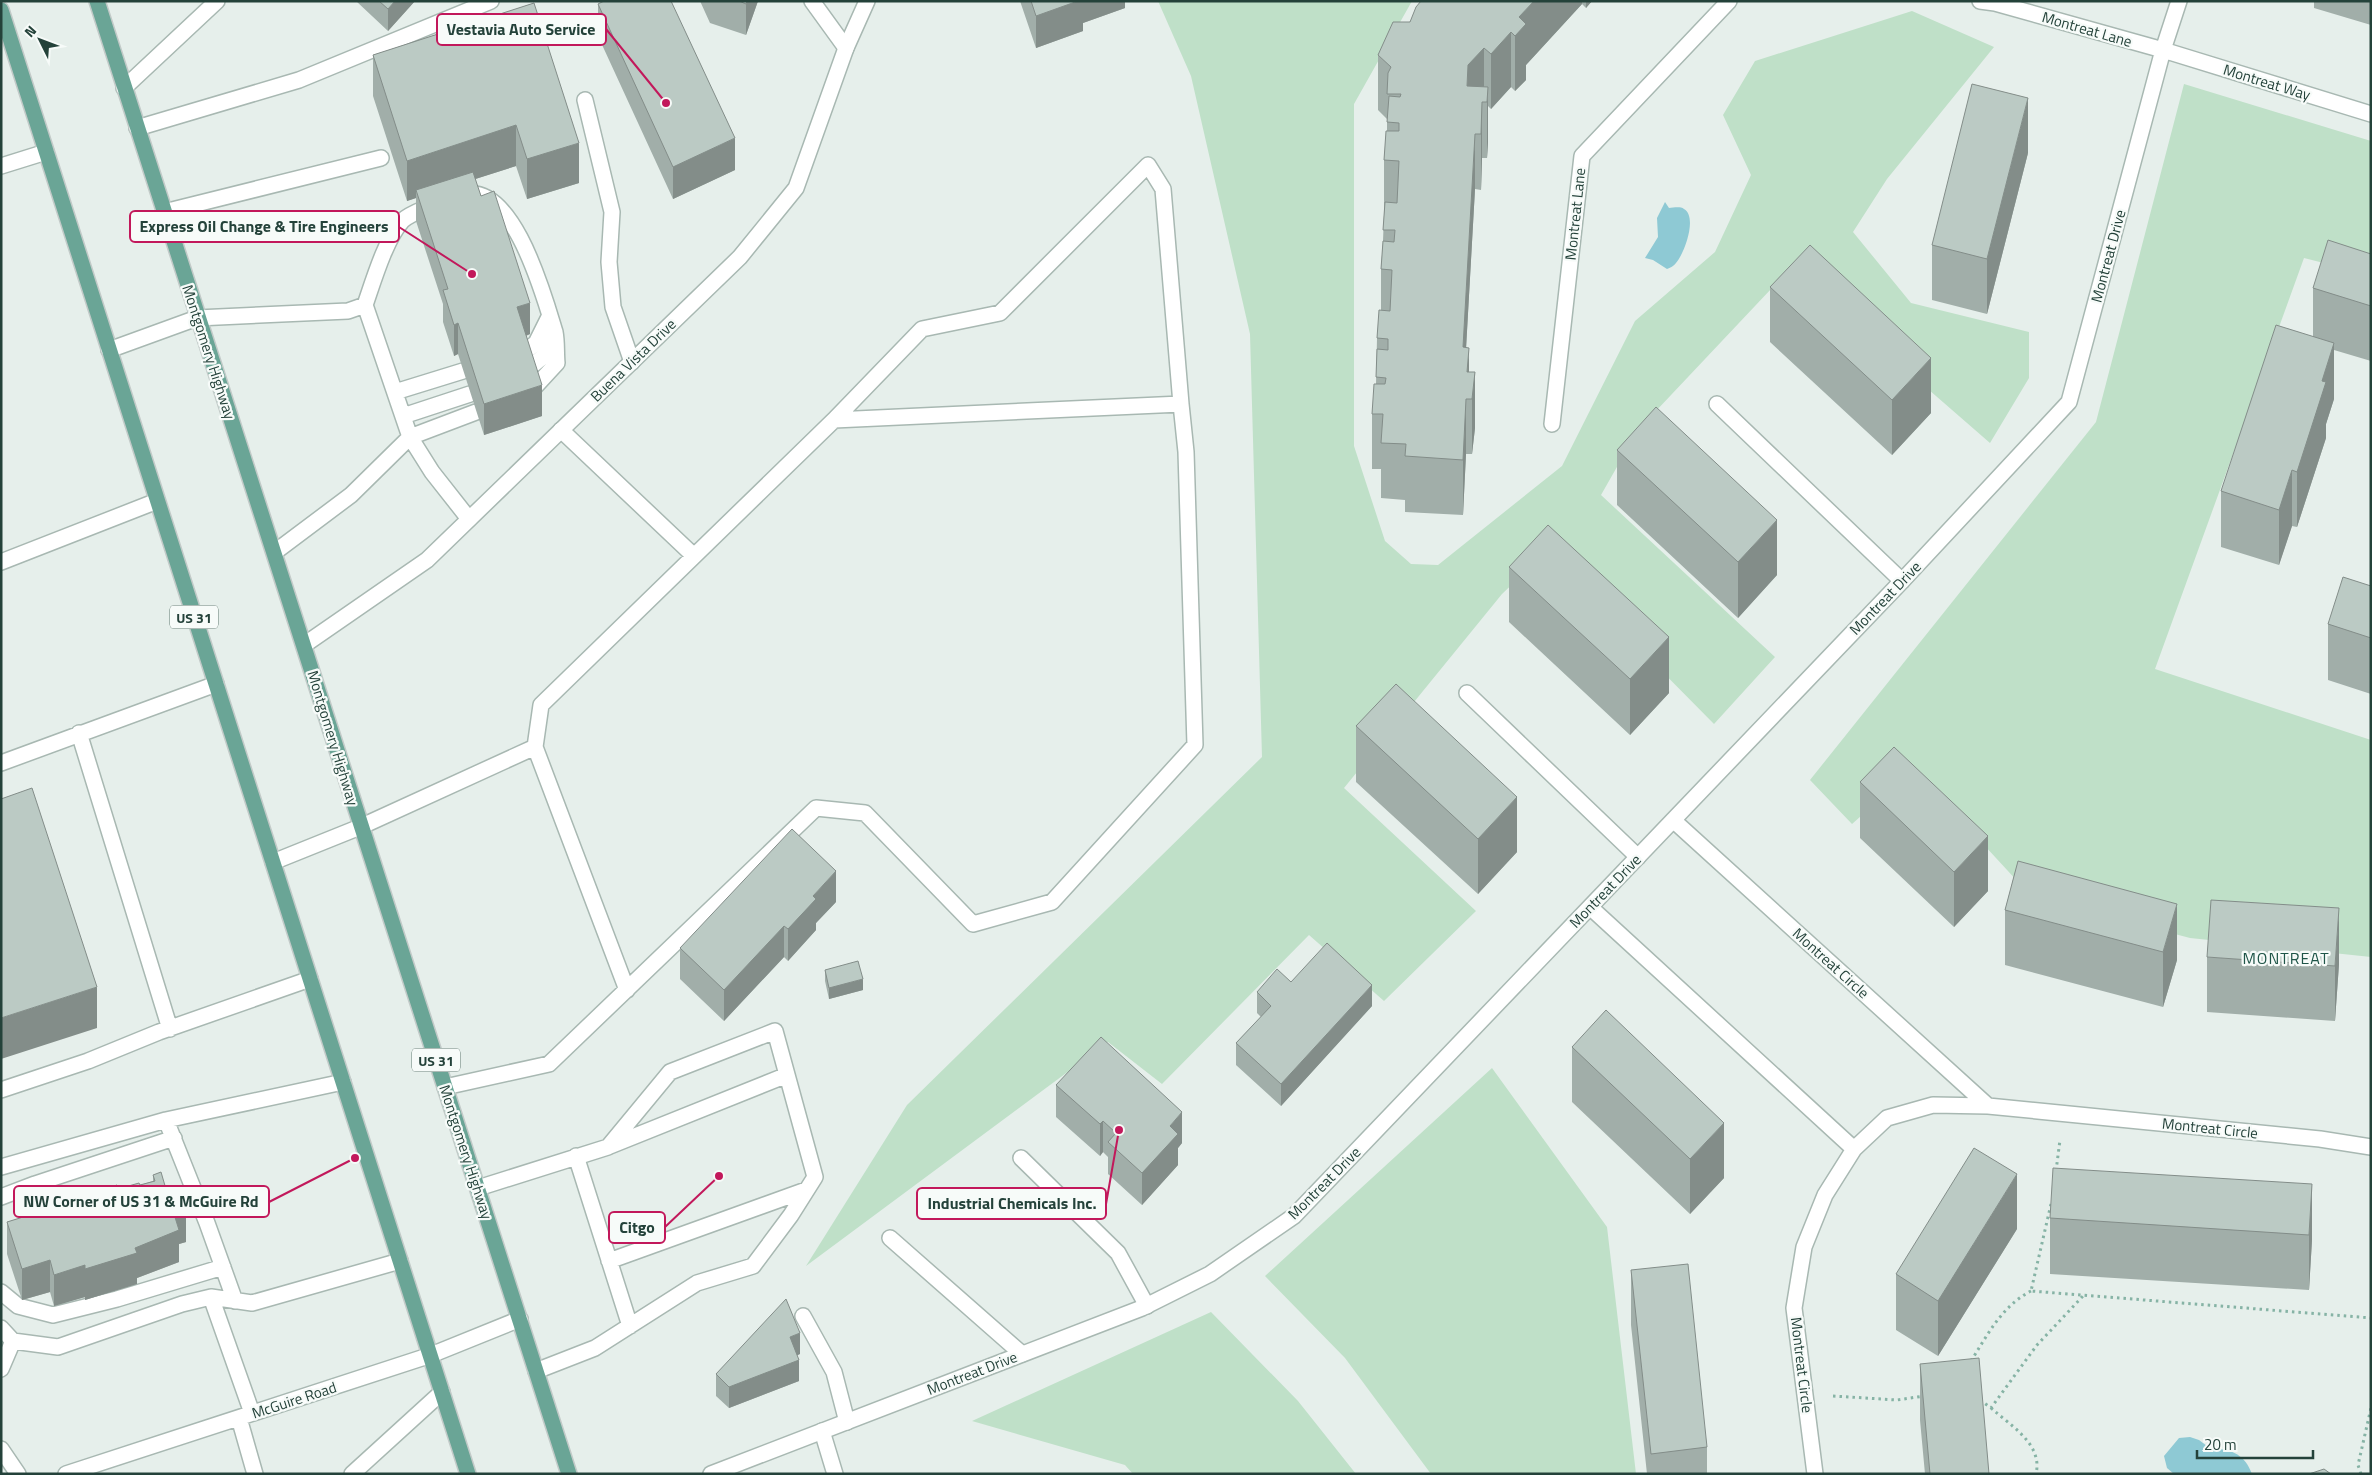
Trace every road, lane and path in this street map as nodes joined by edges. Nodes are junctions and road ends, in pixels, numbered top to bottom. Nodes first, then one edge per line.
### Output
1 (97, 1) edge
2 (218, 1) edge
3 (491, 1) edge
4 (812, 1) edge
5 (867, 1) edge
6 (1729, 1) edge
7 (1980, 1) edge
8 (2179, 1) edge
9 (1, 10) edge
10 (846, 48) junction
11 (2163, 50) junction
12 (124, 88) junction
13 (585, 100) dead end
14 (2371, 114) edge
15 (137, 128) junction
16 (46, 152) junction
17 (381, 158) dead end
18 (1, 166) edge
19 (164, 212) junction
20 (365, 305) junction
21 (197, 318) junction
22 (551, 323) junction
23 (109, 350) junction
24 (522, 354) edge
25 (632, 362) junction
26 (527, 370) edge
27 (463, 371) edge
28 (533, 389) edge
29 (395, 392) junction
30 (470, 394) edge
31 (1181, 404) junction
32 (1717, 404) dead end
33 (476, 412) edge
34 (403, 416) junction
35 (834, 420) junction
36 (1552, 424) dead end
37 (562, 430) junction
38 (410, 437) junction
39 (157, 501) junction
40 (469, 519) junction
41 (275, 552) junction
42 (694, 556) junction
43 (1, 562) edge
44 (1902, 580) junction
45 (304, 646) junction
46 (216, 684) junction
47 (1467, 693) dead end
48 (79, 732) junction
49 (535, 746) junction
50 (1, 763) edge
51 (1673, 820) junction
52 (360, 826) junction
53 (1638, 857) junction
54 (273, 862) junction
55 (1590, 907) junction
56 (310, 979) junction
57 (627, 990) junction
58 (170, 1029) junction
59 (787, 1075) junction
60 (343, 1082) junction
61 (445, 1087) junction
62 (1, 1090) edge
63 (1988, 1106) junction
64 (2063, 1113) junction
65 (166, 1120) junction
66 (174, 1138) junction
67 (608, 1147) junction
68 (2371, 1147) edge
69 (1854, 1149) junction
70 (576, 1156) junction
71 (1021, 1158) dead end
72 (1, 1167) edge
73 (2056, 1172) edge
74 (478, 1188) junction
75 (806, 1190) junction
76 (1, 1198) edge
77 (2052, 1202) edge
78 (890, 1238) dead end
79 (400, 1261) junction
80 (609, 1261) junction
81 (223, 1267) junction
82 (2031, 1291) junction
83 (1, 1292) edge
84 (2084, 1295) junction
85 (211, 1297) junction
86 (235, 1301) junction
87 (1147, 1306) junction
88 (803, 1316) dead end
89 (2371, 1318) edge
90 (520, 1320) junction
91 (630, 1326) junction
92 (1, 1328) edge
93 (13, 1341) junction
94 (1022, 1354) junction
95 (431, 1355) junction
96 (1967, 1367) edge
97 (1, 1369) edge
98 (536, 1371) junction
99 (442, 1392) junction
100 (1805, 1394) junction
101 (1933, 1394) edge
102 (1978, 1398) edge
103 (1991, 1408) junction
104 (2371, 1408) edge
105 (245, 1416) junction
106 (847, 1422) junction
107 (822, 1431) junction
108 (1, 1449) edge
109 (18, 1474) edge
110 (66, 1474) edge
111 (255, 1474) edge
112 (352, 1474) edge
113 (468, 1474) edge
114 (569, 1474) edge
115 (712, 1474) edge
116 (836, 1474) edge
117 (1815, 1474) edge
118 (2036, 1474) edge
119 (2361, 1474) edge

1 - 12 main road, Montgomery Highway / US 31
2 - 12 street
3 - 15 street
4 - 10 street
5 - 10 street, Buena Vista Drive
6 - 36 street, Montreat Lane
7 - 11 street, Montreat Lane
8 - 11 street, Montreat Drive
9 - 16 main road, US 31
10 - 25 street, Buena Vista Drive
11 - 14 street, Montreat Way
11 - 44 street, Montreat Drive
12 - 15 main road, Montgomery Highway / US 31
13 - 25 street
15 - 19 main road, Montgomery Highway / US 31
16 - 18 street
16 - 23 main road, US 31
17 - 19 street
19 - 21 main road, Montgomery Highway / US 31
20 - 21 street
20 - 22 street
20 - 29 street
21 - 23 street
21 - 41 main road, Montgomery Highway / US 31
22 - 24 street
22 - 26 street
22 - 28 street
23 - 39 main road, US 31
25 - 37 street, Buena Vista Drive
27 - 29 street
29 - 34 street
30 - 34 street
31 - 35 street
31 - 35 street
31 - 57 street
32 - 44 street
33 - 38 street
34 - 38 street
35 - 42 street
37 - 40 street, Buena Vista Drive
37 - 42 street
38 - 40 street
38 - 41 street
39 - 43 street
39 - 46 main road, US 31
40 - 45 street, Buena Vista Drive
41 - 45 main road, Montgomery Highway / US 31
42 - 49 street
44 - 51 street, Montreat Drive
45 - 52 main road, Montgomery Highway / US 31
46 - 48 street
46 - 54 main road, US 31
47 - 53 street
48 - 50 street
48 - 58 street
49 - 52 street
49 - 57 street
51 - 53 street, Montreat Drive
51 - 63 street, Montreat Circle
52 - 54 street
52 - 61 main road, Montgomery Highway / US 31
53 - 55 street, Montreat Drive
54 - 56 main road, US 31
55 - 69 street
55 - 87 street, Montreat Drive
56 - 58 street
56 - 60 main road, US 31
57 - 61 street
58 - 62 street
59 - 67 street
59 - 67 street
59 - 75 street
60 - 65 street
60 - 79 main road, US 31
61 - 74 main road, Montgomery Highway / US 31
63 - 64 street, Montreat Circle
63 - 69 street, Montreat Circle
64 - 68 street, Montreat Circle
64 - 73 path
65 - 66 street
65 - 72 street
66 - 76 street
66 - 81 street
67 - 70 street
69 - 100 street, Montreat Circle
70 - 74 street
70 - 80 street
71 - 87 street
74 - 90 main road, Montgomery Highway / US 31
75 - 80 street
75 - 91 street
77 - 82 path
78 - 94 street
79 - 86 street
79 - 95 main road, US 31
80 - 91 street
81 - 83 street
81 - 86 street
82 - 84 path
82 - 96 path
84 - 89 path
84 - 103 path
85 - 86 street
85 - 93 street
85 - 105 street
87 - 94 street, Montreat Drive
88 - 106 street
90 - 95 street, McGuire Road
90 - 98 main road, Montgomery Highway / US 31
91 - 98 street
92 - 93 street
93 - 97 street
94 - 106 street, Montreat Drive
95 - 99 main road, US 31
95 - 105 street, McGuire Road
98 - 114 main road, Montgomery Highway / US 31
99 - 112 street
99 - 113 main road, US 31
100 - 101 path
100 - 117 street, Montreat Circle
102 - 103 path
103 - 118 path
104 - 119 path
105 - 110 street, McGuire Road
105 - 111 street
106 - 107 street, Montreat Drive
107 - 115 street, Montreat Drive
107 - 116 street
108 - 109 street

